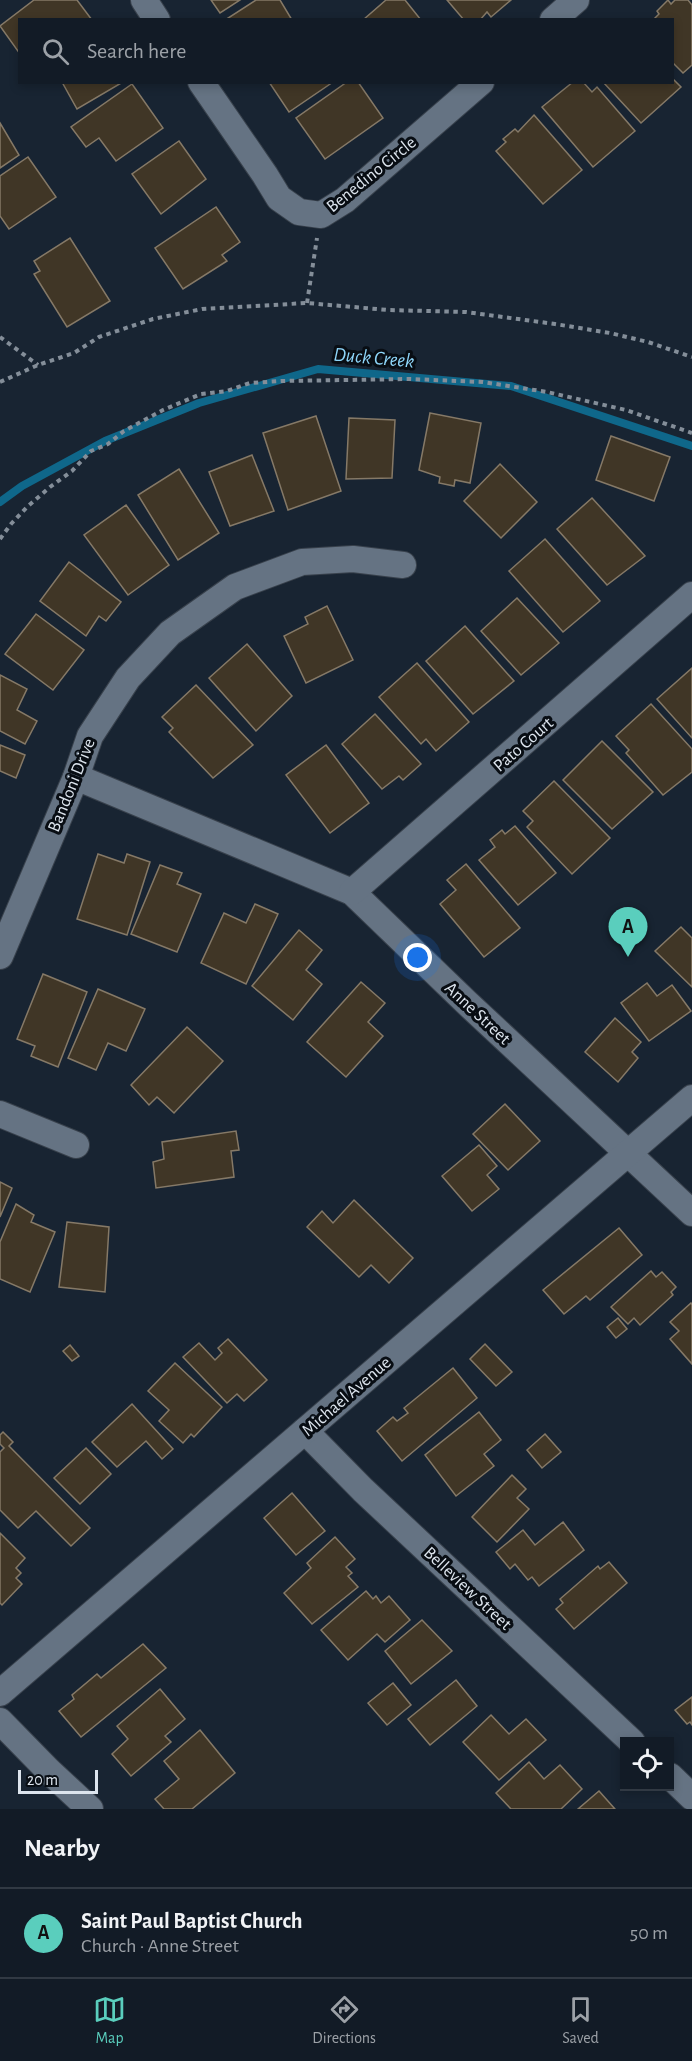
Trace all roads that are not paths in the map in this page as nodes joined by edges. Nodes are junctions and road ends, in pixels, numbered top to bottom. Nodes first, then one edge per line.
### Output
1 (144, 0) edge
2 (576, 0) edge
3 (156, 18) edge
4 (556, 18) edge
5 (202, 84) edge
6 (479, 84) edge
7 (404, 565) dead end
8 (692, 595) edge
9 (76, 777) junction
10 (352, 892) junction
11 (0, 956) edge
12 (692, 1098) edge
13 (0, 1114) edge
14 (76, 1145) dead end
15 (628, 1153) junction
16 (692, 1213) edge
17 (305, 1431) junction
18 (0, 1693) edge
19 (0, 1721) edge
20 (627, 1737) edge
21 (674, 1781) edge
22 (692, 1797) edge
23 (90, 1809) edge

1 - 3 street
2 - 4 street
5 - 6 street, Benedino Circle
7 - 9 street, Bandoni Drive
8 - 10 street, Pato Court
9 - 10 street, Anne Street
9 - 11 street, Bandoni Drive
10 - 15 street, Anne Street
12 - 15 street, Michael Avenue
13 - 14 street
15 - 16 street, Anne Street
15 - 17 street, Michael Avenue
17 - 18 street, Michael Avenue
17 - 20 street, Belleview Street
19 - 23 street
21 - 22 street

